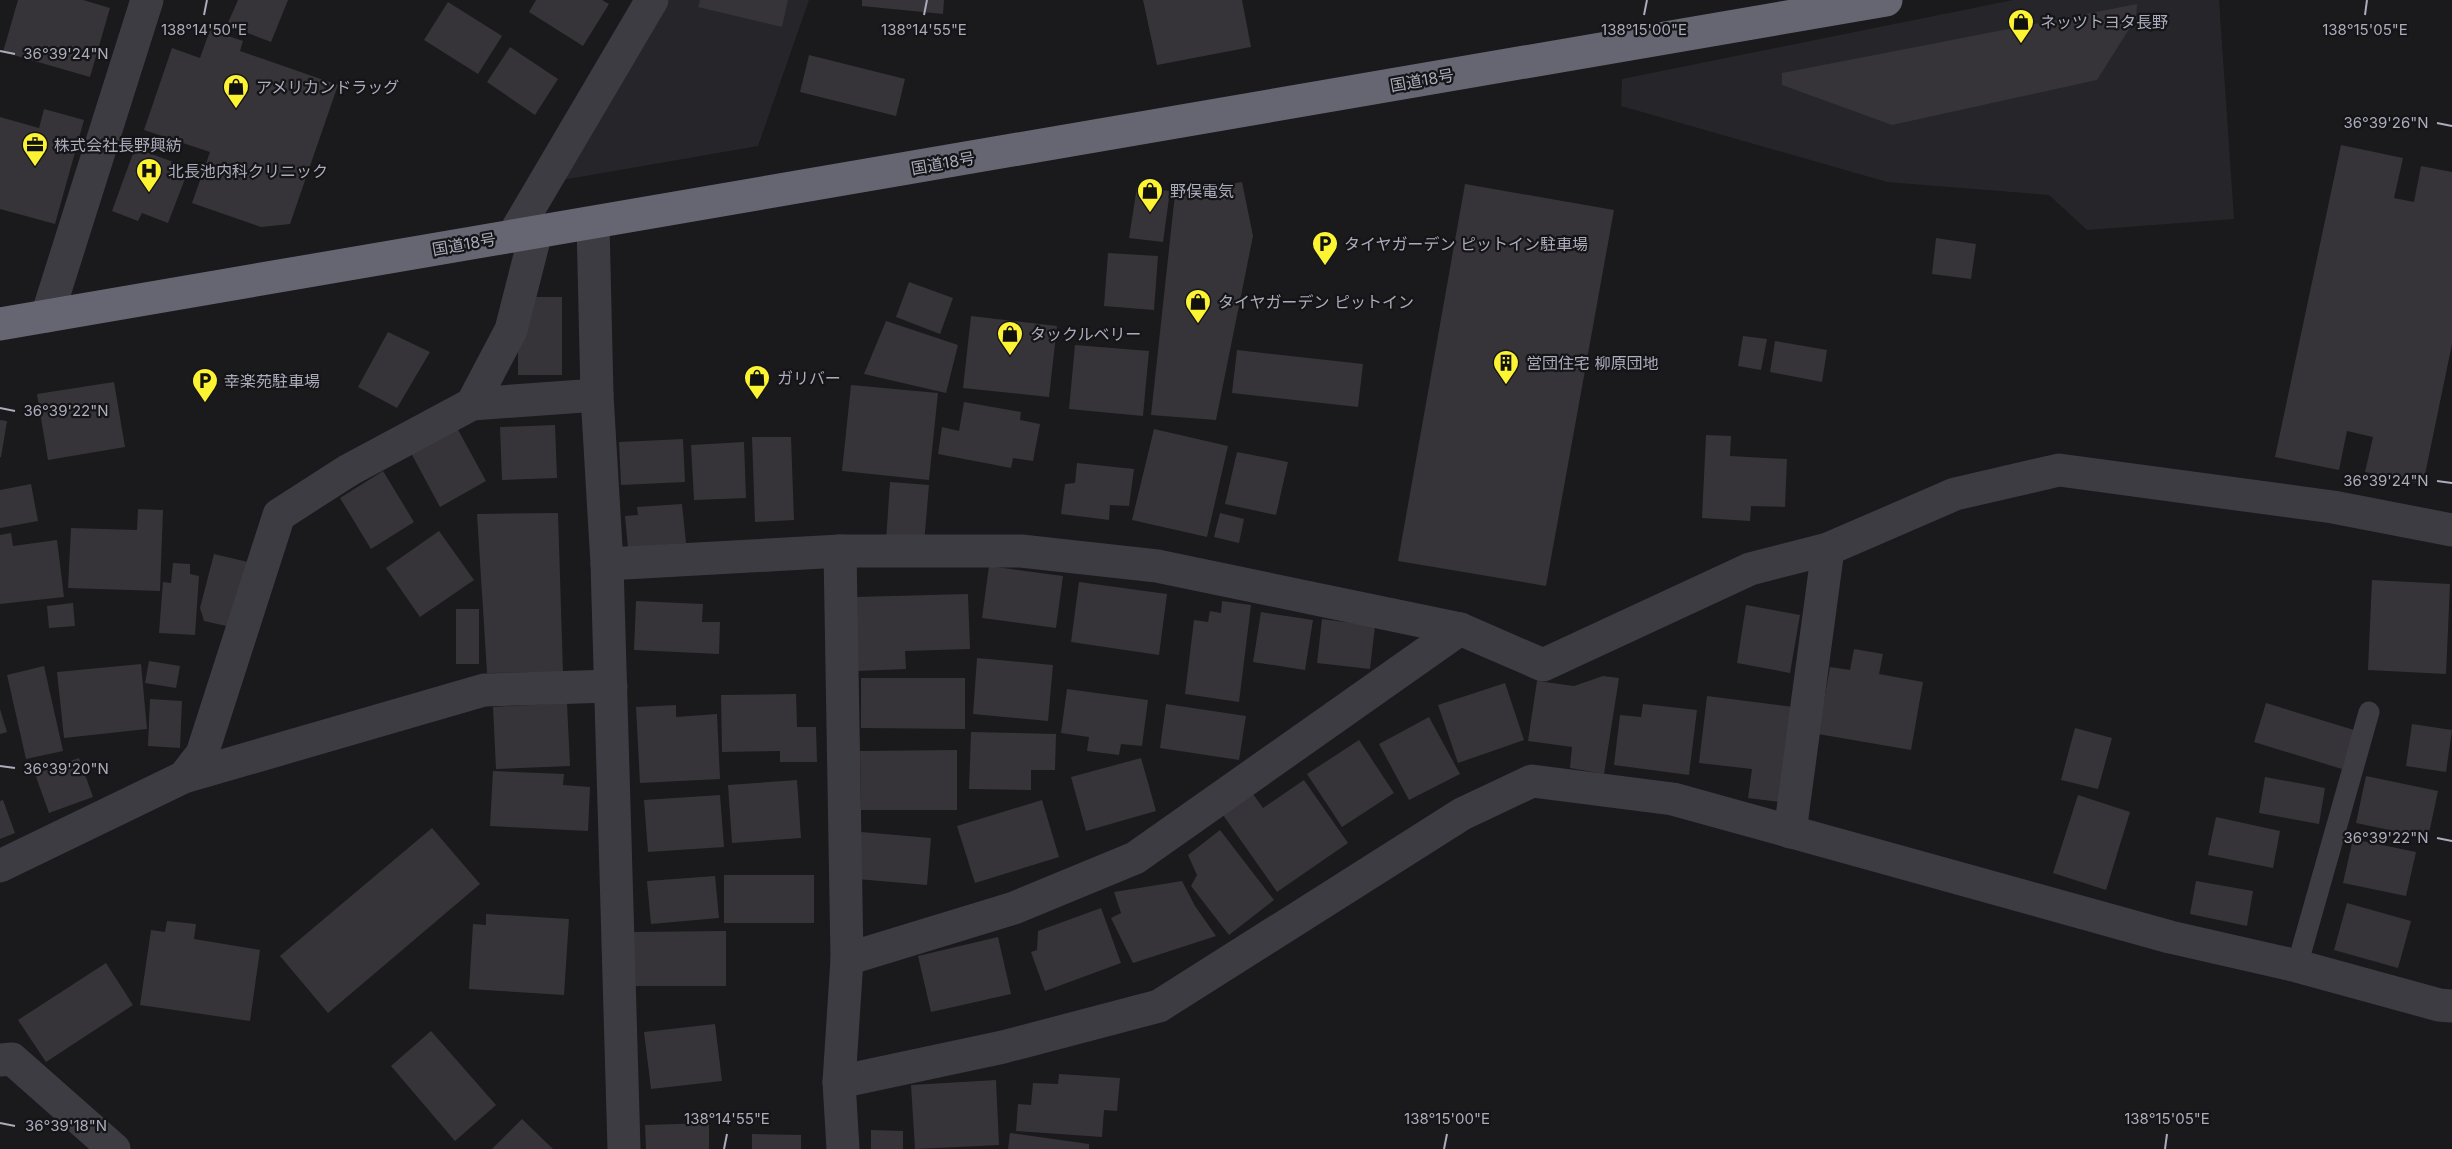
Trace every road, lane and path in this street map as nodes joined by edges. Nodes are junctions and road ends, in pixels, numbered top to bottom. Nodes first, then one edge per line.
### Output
1 (147, 0) edge
2 (652, 0) edge
3 (1886, 0) edge
4 (593, 223) junction
5 (524, 234) junction
6 (48, 316) junction
7 (0, 324) edge
8 (597, 395) junction
9 (472, 404) junction
10 (2452, 530) edge
11 (1828, 549) junction
12 (840, 551) junction
13 (607, 564) junction
14 (1460, 629) junction
15 (611, 686) junction
16 (2369, 712) dead end
17 (184, 777) junction
18 (1790, 832) junction
19 (0, 867) edge
20 (847, 959) junction
21 (2297, 966) junction
22 (2452, 1006) edge
23 (0, 1060) edge
24 (839, 1082) junction
25 (114, 1149) edge
26 (624, 1149) edge
27 (843, 1149) edge

1 - 6 street
2 - 5 street
3 - 4 highway, 国道18号
4 - 5 highway, 国道18号
4 - 8 street
5 - 6 highway, 国道18号
5 - 9 street
6 - 7 highway, 国道18号
8 - 9 street
8 - 13 street
9 - 17 street
10 - 11 street
11 - 14 street
11 - 18 street
12 - 13 street
12 - 14 street
12 - 20 street
13 - 15 street
14 - 20 street
15 - 17 street
15 - 26 street
16 - 21 lane
17 - 19 street
18 - 21 street
18 - 24 street
20 - 24 street
21 - 22 street
23 - 25 street
24 - 27 street

